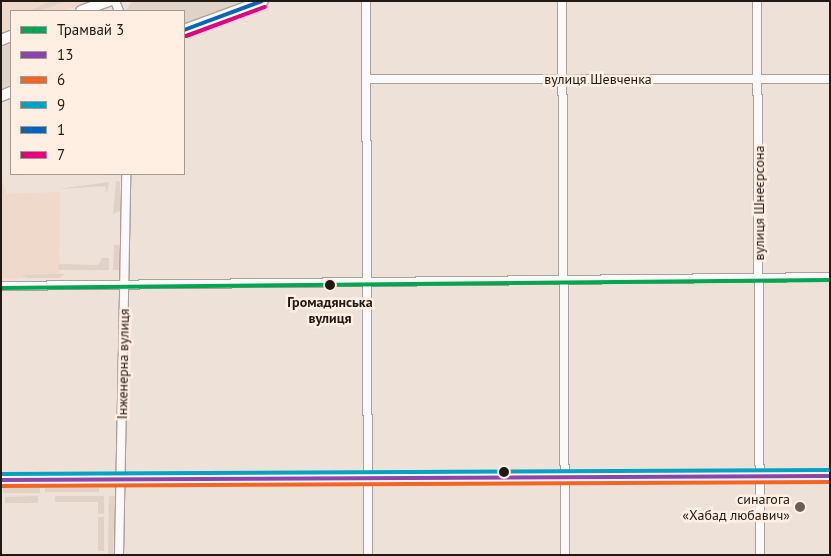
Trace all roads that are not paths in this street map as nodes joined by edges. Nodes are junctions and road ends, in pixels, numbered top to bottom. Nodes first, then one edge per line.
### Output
1 (109, 1) edge
2 (264, 1) edge
3 (366, 1) edge
4 (562, 1) edge
5 (757, 1) edge
6 (84, 10) edge
7 (185, 30) edge
8 (366, 79) junction
9 (758, 79) junction
10 (830, 79) edge
11 (562, 80) junction
12 (126, 175) edge
13 (760, 277) junction
14 (566, 278) junction
15 (830, 278) edge
16 (367, 280) junction
17 (124, 285) junction
18 (1, 286) edge
19 (759, 476) junction
20 (830, 476) edge
21 (563, 477) junction
22 (366, 478) junction
23 (121, 479) junction
24 (1, 480) edge
25 (119, 555) edge
26 (368, 555) edge
27 (565, 555) edge
28 (760, 555) edge

1 - 6 main road
2 - 7 main road
3 - 8 street
4 - 11 street
5 - 9 street, вулиця Шнеєрсона
8 - 11 street, вулиця Шевченка
8 - 16 street
9 - 10 street, вулиця Шевченка
9 - 11 street, вулиця Шевченка
9 - 13 street, вулиця Шнеєрсона
11 - 14 street
12 - 17 street, Інженерна вулиця
13 - 14 street
13 - 15 street
13 - 19 street, вулиця Шнеєрсона
14 - 16 street
14 - 21 street
16 - 17 street
16 - 22 street
17 - 18 street
17 - 23 street, Інженерна вулиця
19 - 20 main road
19 - 21 main road
19 - 28 street, вулиця Шнеєрсона
21 - 22 main road
21 - 27 street
22 - 23 main road
22 - 26 street
23 - 24 main road
23 - 25 street, Інженерна вулиця

